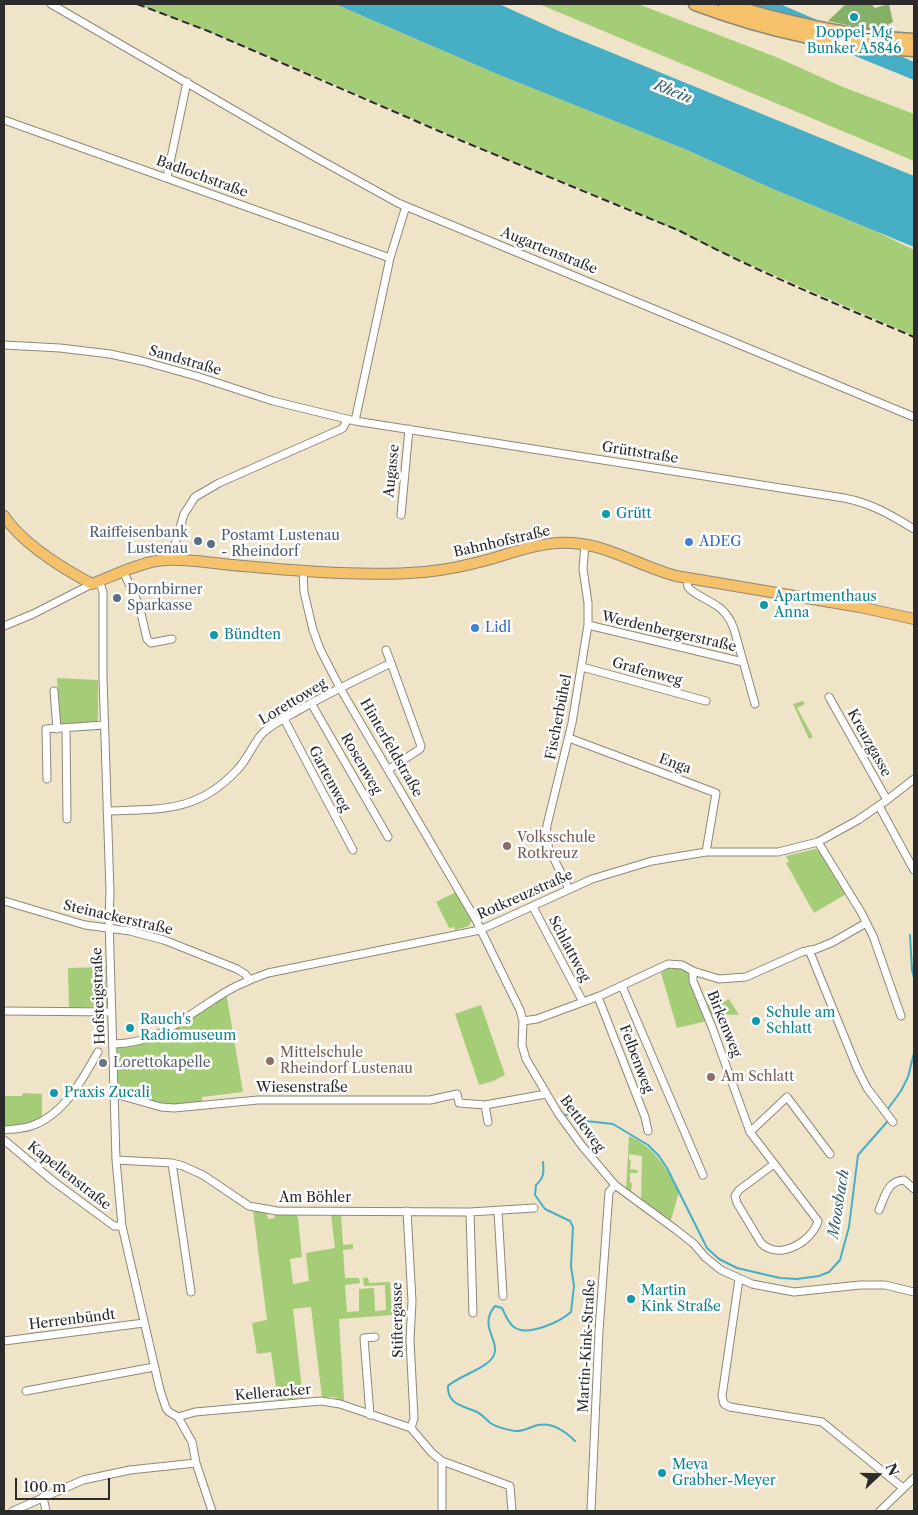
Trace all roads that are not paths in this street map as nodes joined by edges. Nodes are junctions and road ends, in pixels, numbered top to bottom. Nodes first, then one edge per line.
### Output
1 (51, 4) edge
2 (695, 4) edge
3 (725, 4) edge
4 (912, 47) edge
5 (187, 82) junction
6 (4, 120) edge
7 (167, 177) junction
8 (406, 206) junction
9 (390, 258) junction
10 (4, 345) edge
11 (914, 417) edge
12 (346, 420) junction
13 (355, 421) junction
14 (410, 429) junction
15 (401, 515) dead end
16 (4, 516) edge
17 (914, 529) edge
18 (585, 544) junction
19 (170, 560) junction
20 (303, 571) junction
21 (123, 572) junction
22 (687, 579) junction
23 (96, 583) junction
24 (914, 619) edge
25 (588, 625) junction
26 (4, 626) edge
27 (172, 640) dead end
28 (386, 650) dead end
29 (391, 662) junction
30 (743, 662) junction
31 (582, 667) junction
32 (340, 688) junction
33 (54, 692) dead end
34 (829, 697) dead end
35 (706, 701) dead end
36 (312, 703) junction
37 (755, 704) dead end
38 (284, 719) junction
39 (104, 726) junction
40 (66, 728) junction
41 (57, 729) junction
42 (569, 738) junction
43 (389, 768) junction
44 (47, 779) dead end
45 (914, 779) edge
46 (887, 800) junction
47 (879, 806) junction
48 (107, 811) junction
49 (67, 819) dead end
50 (388, 837) dead end
51 (818, 842) junction
52 (353, 850) dead end
53 (706, 852) junction
54 (914, 870) edge
55 (569, 889) junction
56 (4, 901) edge
57 (532, 907) junction
58 (866, 923) junction
59 (110, 929) junction
60 (480, 930) junction
61 (809, 950) junction
62 (693, 971) junction
63 (249, 979) junction
64 (622, 986) junction
65 (598, 997) junction
66 (583, 1002) junction
67 (4, 1011) edge
68 (112, 1012) junction
69 (901, 1016) dead end
70 (523, 1021) junction
71 (113, 1044) junction
72 (98, 1052) dead end
73 (114, 1094) junction
74 (546, 1094) junction
75 (485, 1105) junction
76 (488, 1122) dead end
77 (893, 1122) dead end
78 (4, 1130) edge
79 (648, 1131) dead end
80 (750, 1132) junction
81 (4, 1140) edge
82 (830, 1154) dead end
83 (116, 1160) junction
84 (172, 1163) junction
85 (774, 1164) junction
86 (703, 1175) dead end
87 (615, 1184) junction
88 (914, 1189) edge
89 (534, 1208) dead end
90 (879, 1210) dead end
91 (406, 1211) junction
92 (498, 1211) junction
93 (470, 1212) junction
94 (122, 1226) junction
95 (739, 1279) junction
96 (191, 1292) dead end
97 (914, 1292) edge
98 (503, 1296) dead end
99 (474, 1313) dead end
100 (144, 1323) junction
101 (375, 1337) dead end
102 (4, 1341) edge
103 (154, 1367) junction
104 (26, 1391) dead end
105 (370, 1415) junction
106 (178, 1416) junction
107 (410, 1428) junction
108 (442, 1461) junction
109 (196, 1463) junction
110 (914, 1478) edge
111 (903, 1488) junction
112 (43, 1497) junction
113 (13, 1511) edge
114 (46, 1511) edge
115 (212, 1511) edge
116 (442, 1511) edge
117 (512, 1511) edge
118 (590, 1511) edge
119 (880, 1511) edge

1 - 5 street, Augartenstraße
2 - 4 highway
3 - 4 highway
5 - 7 street
5 - 8 street, Augartenstraße
6 - 7 street, Badlochstraße
7 - 9 street, Badlochstraße
8 - 9 street
8 - 11 street, Augartenstraße
9 - 13 street
10 - 12 street, Sandstraße
12 - 13 street, Sandstraße
12 - 19 street
13 - 14 street, Grüttstraße
14 - 15 street, Augasse
14 - 17 street, Grüttstraße
16 - 23 main road
18 - 20 main road, Bahnhofstraße
18 - 22 main road, Bahnhofstraße
18 - 25 street, Fischerbühel
19 - 20 main road, Bahnhofstraße
19 - 21 main road, Bahnhofstraße
20 - 32 street, Hinterfeldstraße
21 - 23 main road, Bahnhofstraße
21 - 27 street
22 - 24 main road, Bahnhofstraße
22 - 30 street, Werdenbergerstraße
23 - 26 street
23 - 39 street, Hofsteigstraße
25 - 30 street, Werdenbergerstraße
25 - 31 street, Fischerbühel
28 - 29 street
29 - 32 street, Lorettoweg
29 - 43 street
30 - 37 street, Werdenbergerstraße
31 - 35 street, Grafenweg
31 - 42 street, Fischerbühel
32 - 36 street, Lorettoweg
32 - 43 street, Hinterfeldstraße
33 - 41 street
34 - 46 street, Kreuzgasse
36 - 38 street, Lorettoweg
36 - 50 street, Rosenweg
38 - 48 street, Lorettoweg
38 - 52 street, Gartenweg
39 - 40 street
39 - 48 street, Hofsteigstraße
40 - 41 street
40 - 49 street
41 - 44 street
42 - 53 street, Enga
42 - 55 street, Fischerbühel
43 - 60 street, Hinterfeldstraße
45 - 46 street, Rotkreuzstraße
46 - 47 street, Rotkreuzstraße
47 - 51 street, Rotkreuzstraße
47 - 54 street
48 - 59 street, Hofsteigstraße
51 - 53 street, Rotkreuzstraße
51 - 58 street
53 - 55 street, Rotkreuzstraße
55 - 57 street, Rotkreuzstraße
56 - 59 street, Steinackerstraße
57 - 60 street, Rotkreuzstraße
57 - 66 street, Schlattweg
58 - 61 street
58 - 69 street
59 - 63 street, Steinackerstraße
59 - 68 street, Hofsteigstraße
60 - 63 street, Rotkreuzstraße
60 - 70 street, Bettleweg
61 - 62 street
61 - 77 street
62 - 64 street
62 - 80 street, Birkenweg
63 - 71 street, Rotkreuzstraße
64 - 65 street
64 - 86 street
65 - 66 street
65 - 79 street, Felbenweg
66 - 70 street
67 - 68 street
68 - 71 street, Hofsteigstraße
70 - 74 street, Bettleweg
71 - 73 street, Hofsteigstraße
72 - 78 street, Kapellenstraße
73 - 75 street, Wiesenstraße
73 - 83 street, Hofsteigstraße
74 - 75 street, Wiesenstraße
74 - 87 street, Bettleweg
75 - 76 street
80 - 82 street
80 - 85 street, Birkenweg
81 - 94 street, Kapellenstraße
83 - 84 street, Am Böhler
83 - 94 street, Hofsteigstraße
84 - 91 street, Am Böhler
84 - 96 street
85 - 85 street, Birkenweg
87 - 95 street, Bettleweg
87 - 118 street, Martin-Kink-Straße
88 - 90 street
89 - 92 street, Am Böhler
91 - 93 street, Am Böhler
91 - 107 street, Stiftergasse
92 - 93 street, Am Böhler
92 - 98 street
93 - 99 street
94 - 100 street, Hofsteigstraße
95 - 97 street, Bettleweg
95 - 111 street
100 - 102 street, Herrenbündt
100 - 103 street, Hofsteigstraße
101 - 105 street
103 - 104 street
103 - 106 street, Hofsteigstraße
105 - 106 street, Kelleracker
105 - 107 street, Kelleracker
106 - 109 street, Hofsteigstraße
107 - 108 street
108 - 116 street
108 - 117 street
109 - 112 street
109 - 115 street, Hofsteigstraße
110 - 111 street
111 - 119 street
112 - 113 street
112 - 114 street

